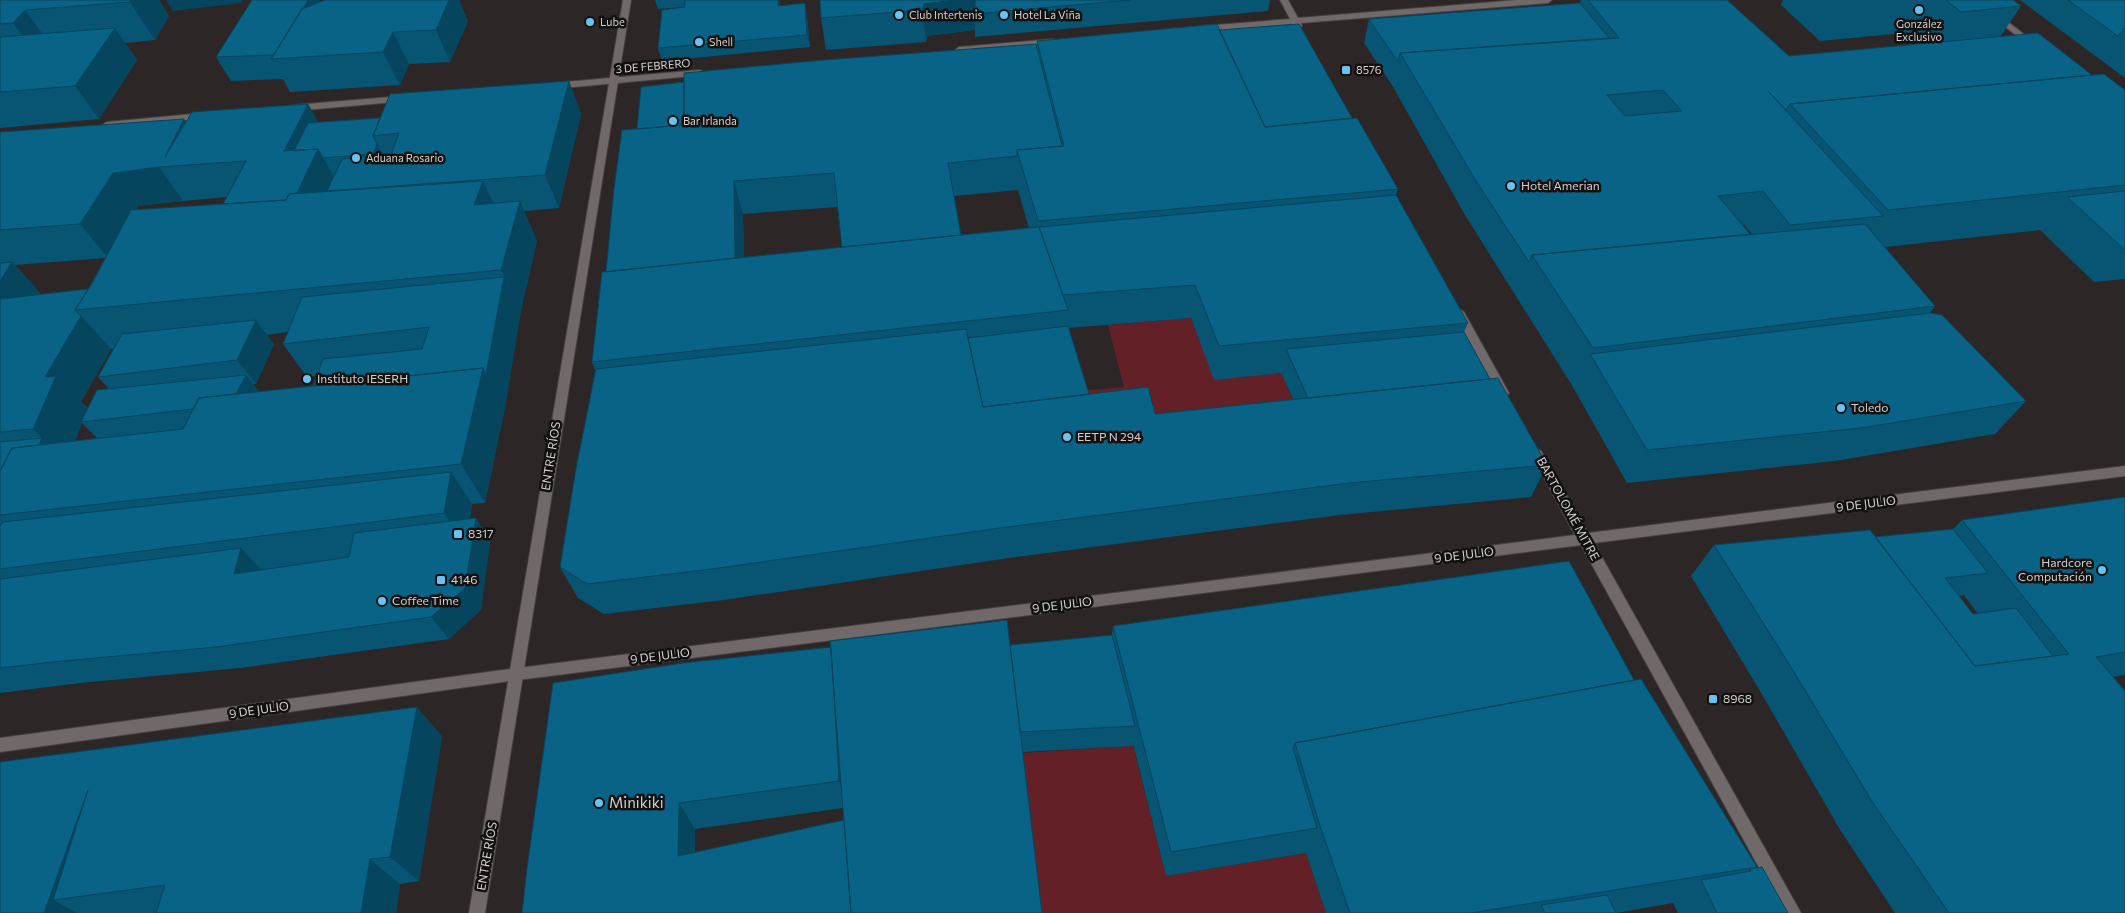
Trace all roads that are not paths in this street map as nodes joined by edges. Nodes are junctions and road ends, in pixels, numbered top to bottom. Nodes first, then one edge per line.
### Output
1 (627, 0) edge
2 (1284, 0) edge
3 (1548, 0) edge
4 (1975, 0) edge
5 (1295, 21) junction
6 (1196, 30) edge
7 (1305, 38) edge
8 (1058, 42) edge
9 (2038, 48) edge
10 (950, 51) edge
11 (712, 72) edge
12 (614, 80) junction
13 (544, 86) edge
14 (416, 98) edge
15 (287, 109) edge
16 (218, 115) edge
17 (99, 125) edge
18 (1450, 297) edge
19 (1508, 401) edge
20 (1532, 444) edge
21 (2125, 472) edge
22 (1585, 539) junction
23 (518, 674) junction
24 (0, 745) edge
25 (477, 913) edge
26 (1794, 913) edge

1 - 12 street, ENTRE RÍOS
2 - 5 street
3 - 5 street
4 - 9 street
5 - 6 street
5 - 7 street
8 - 10 street
11 - 12 street, 3 DE FEBRERO
12 - 13 street, 3 DE FEBRERO
12 - 23 street, ENTRE RÍOS
14 - 15 street
16 - 17 street
18 - 19 street
20 - 22 street, BARTOLOMÉ MITRE
21 - 22 street, 9 DE JULIO
22 - 23 street, 9 DE JULIO
22 - 26 street, BARTOLOMÉ MITRE
23 - 24 street, 9 DE JULIO
23 - 25 street, ENTRE RÍOS

